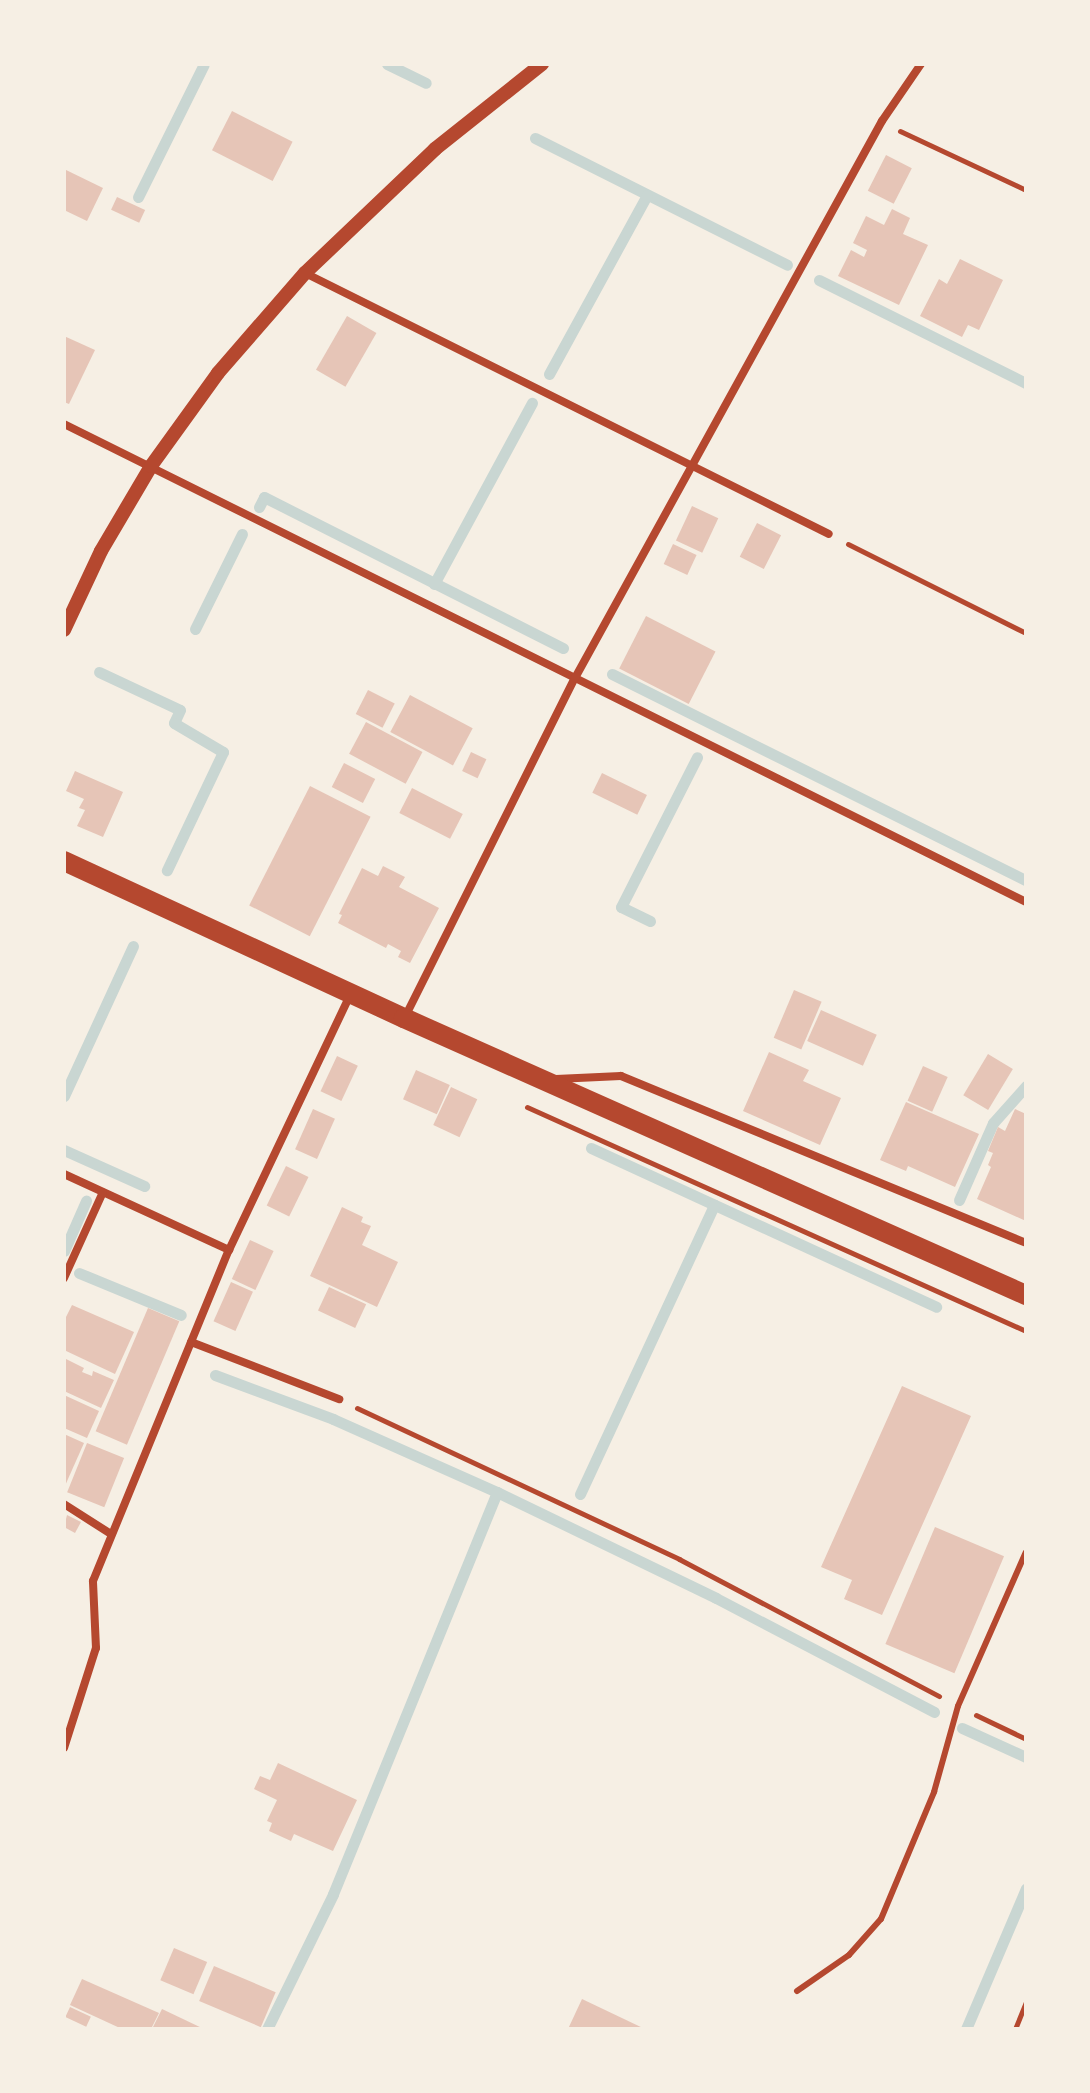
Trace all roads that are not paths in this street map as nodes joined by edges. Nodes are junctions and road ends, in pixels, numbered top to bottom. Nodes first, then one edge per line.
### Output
1 (542, 64) edge
2 (921, 64) edge
3 (305, 273) junction
4 (64, 424) edge
5 (151, 466) junction
6 (693, 466) junction
7 (829, 534) road end
8 (64, 630) edge
9 (575, 678) junction
10 (64, 861) edge
11 (1026, 902) edge
12 (351, 992) junction
13 (404, 1018) junction
14 (545, 1079) junction
15 (64, 1174) edge
16 (103, 1192) junction
17 (1026, 1243) edge
18 (229, 1250) junction
19 (64, 1278) edge
20 (1026, 1295) edge
21 (191, 1342) junction
22 (339, 1399) road end
23 (64, 1504) edge
24 (111, 1534) junction
25 (1026, 1552) edge
26 (64, 1748) edge
27 (797, 1991) dead end

1 - 3 street
2 - 6 street
3 - 5 street
3 - 6 street
4 - 5 street
5 - 8 street
5 - 9 street
6 - 7 street
6 - 9 street
9 - 11 street
9 - 13 street
10 - 12 main road
12 - 13 main road
12 - 18 street
13 - 14 main road
14 - 17 street
14 - 20 main road
15 - 16 street
16 - 18 street
16 - 19 street
18 - 21 street
21 - 22 street
21 - 24 street
23 - 24 street
24 - 26 street
25 - 27 lane

